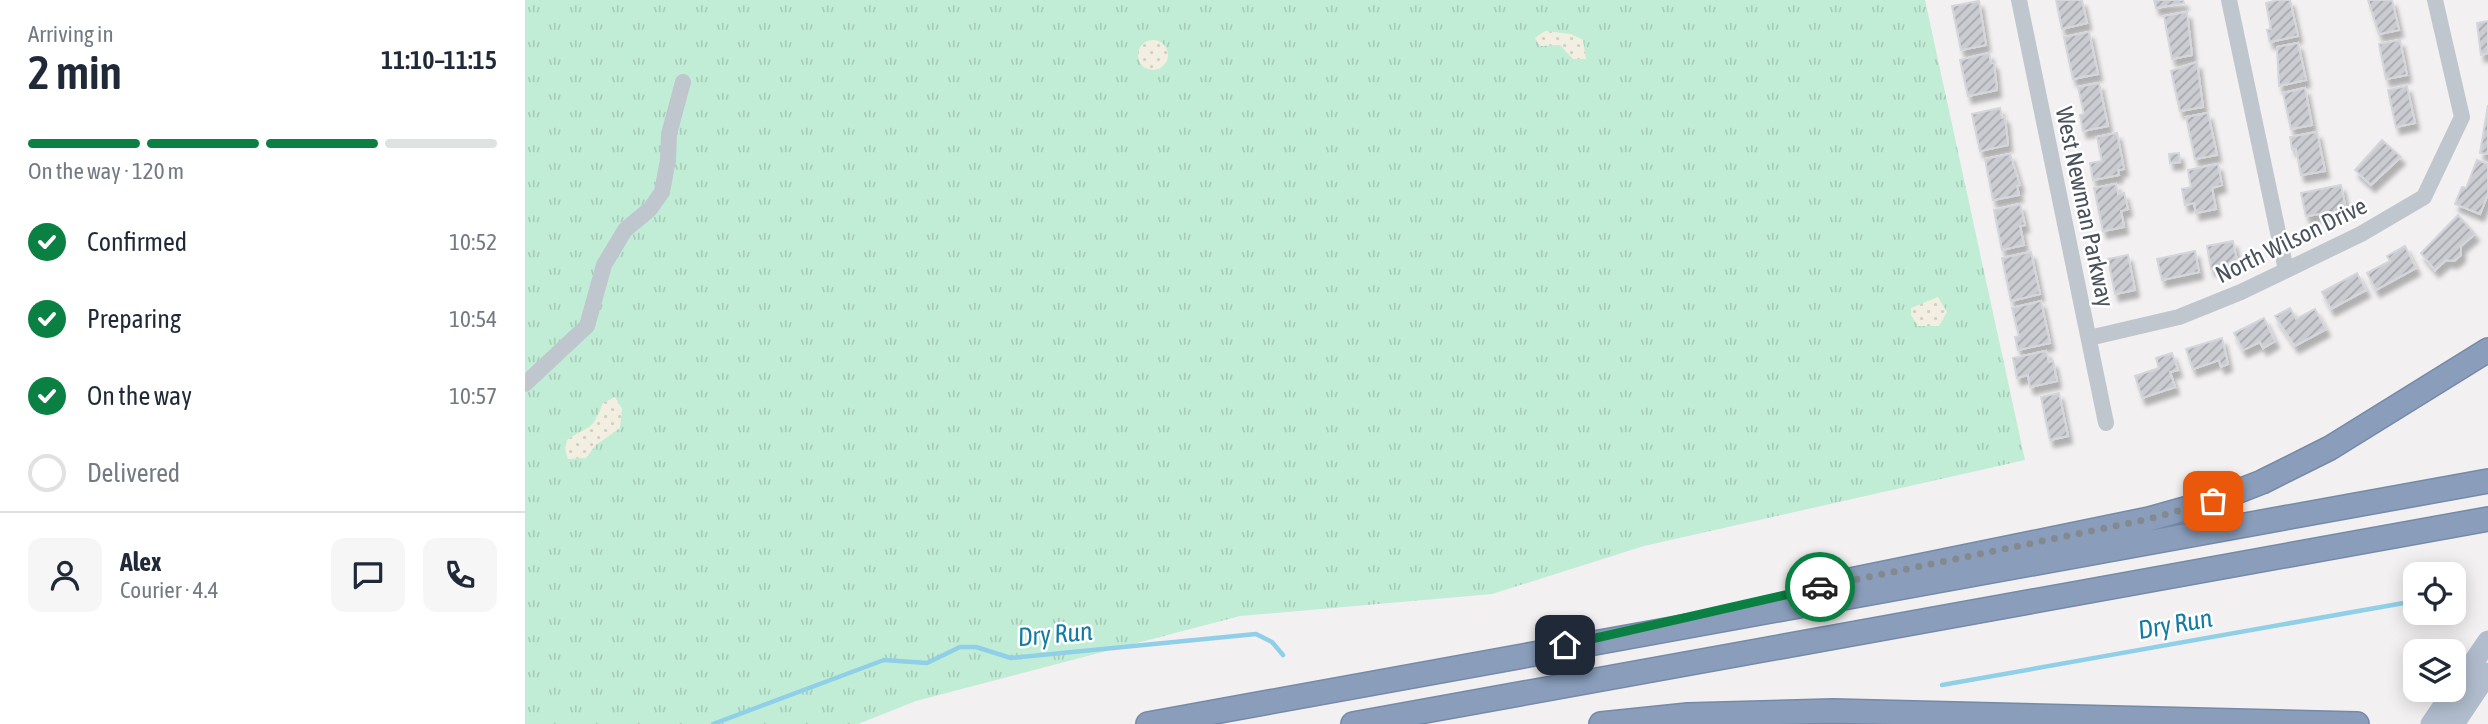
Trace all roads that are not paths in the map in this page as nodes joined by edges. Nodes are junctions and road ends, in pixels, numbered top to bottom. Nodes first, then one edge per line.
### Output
1 (2019, 0) edge
2 (2229, 0) edge
3 (2435, 0) edge
4 (683, 82) dead end
5 (2286, 270) junction
6 (2089, 338) junction
7 (2488, 350) edge
8 (525, 384) edge
9 (2106, 423) dead end
10 (2488, 481) edge
11 (2488, 519) edge
12 (2488, 641) edge
13 (1469, 664) junction
14 (2488, 673) edge
15 (1148, 724) edge
16 (1353, 724) edge
17 (1601, 724) edge
18 (2344, 724) edge
19 (2357, 724) edge
20 (2431, 724) edge
21 (2455, 724) edge

1 - 6 street, West Newman Parkway
2 - 5 street
3 - 5 street, North Wilson Drive
4 - 8 street
5 - 6 street, North Wilson Drive
6 - 9 street, West Newman Parkway
7 - 13 highway
10 - 13 highway
11 - 16 highway
12 - 20 main road
13 - 15 highway
14 - 21 main road
17 - 18 highway
18 - 19 highway

